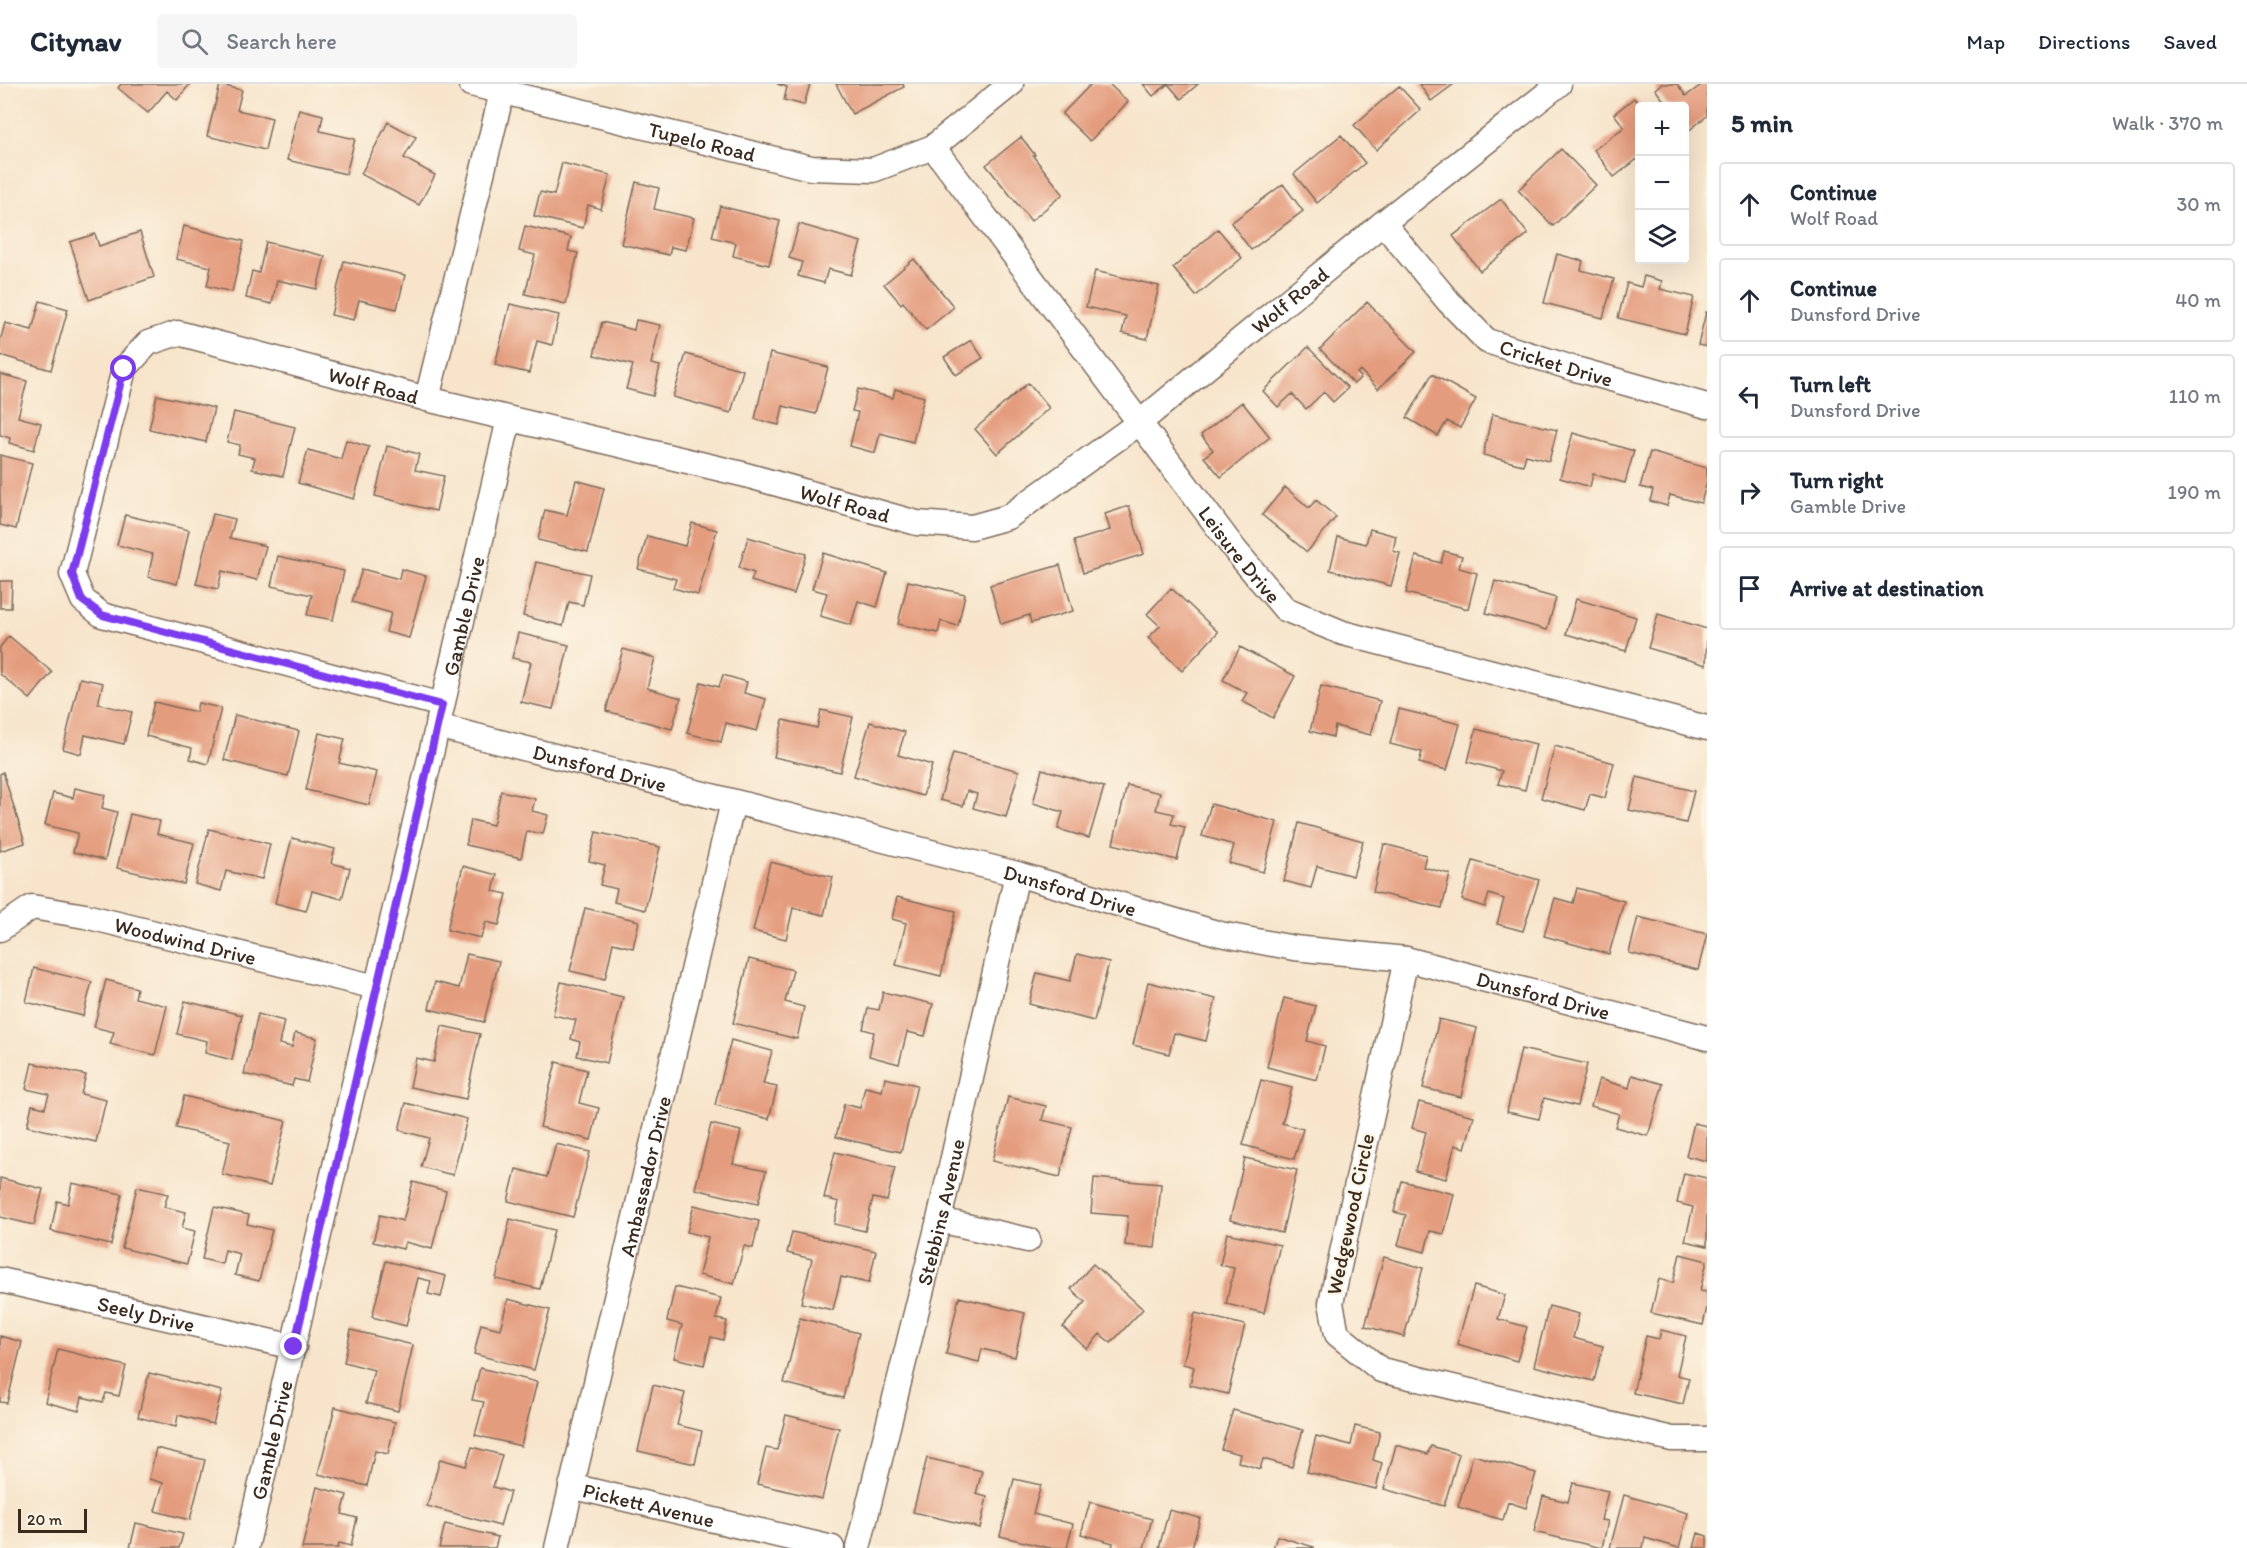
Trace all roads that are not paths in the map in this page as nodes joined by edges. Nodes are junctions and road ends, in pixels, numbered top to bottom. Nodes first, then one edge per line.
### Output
1 (471, 84) edge
2 (1011, 84) edge
3 (1559, 84) edge
4 (503, 88) edge
5 (933, 147) junction
6 (1383, 223) junction
7 (426, 399) junction
8 (1707, 406) edge
9 (509, 419) junction
10 (1139, 423) junction
11 (96, 477) joint
12 (440, 715) junction
13 (1707, 728) edge
14 (733, 802) junction
15 (1017, 874) junction
16 (0, 929) edge
17 (1406, 959) junction
18 (376, 987) junction
19 (1707, 1038) edge
20 (939, 1220) junction
21 (1028, 1240) dead end
22 (0, 1280) edge
23 (294, 1347) junction
24 (1707, 1439) edge
25 (571, 1486) junction
26 (246, 1548) edge
27 (556, 1548) edge
28 (832, 1548) edge
29 (858, 1548) edge

1 - 4 street, Tupelo Road
2 - 5 street, Tupelo Road
3 - 6 street, Wolf Road
4 - 5 street, Tupelo Road
4 - 7 street
5 - 10 street, Leisure Drive
6 - 8 street, Cricket Drive
6 - 10 street, Wolf Road
7 - 9 street, Wolf Road
7 - 11 street, Wolf Road
9 - 10 street, Wolf Road
9 - 12 street, Gamble Drive
10 - 13 street, Leisure Drive
11 - 12 street, Dunsford Drive
12 - 14 street, Dunsford Drive
12 - 18 street, Gamble Drive
14 - 15 street, Dunsford Drive
14 - 25 street, Ambassador Drive
15 - 17 street, Dunsford Drive
15 - 20 street, Stebbins Avenue
16 - 18 street, Woodwind Drive
17 - 19 street, Dunsford Drive
17 - 24 street, Wedgewood Circle
18 - 23 street, Gamble Drive
20 - 21 street
20 - 29 street, Stebbins Avenue
22 - 23 street, Seely Drive
23 - 26 street, Gamble Drive
25 - 27 street, Ambassador Drive
25 - 28 street, Pickett Avenue

